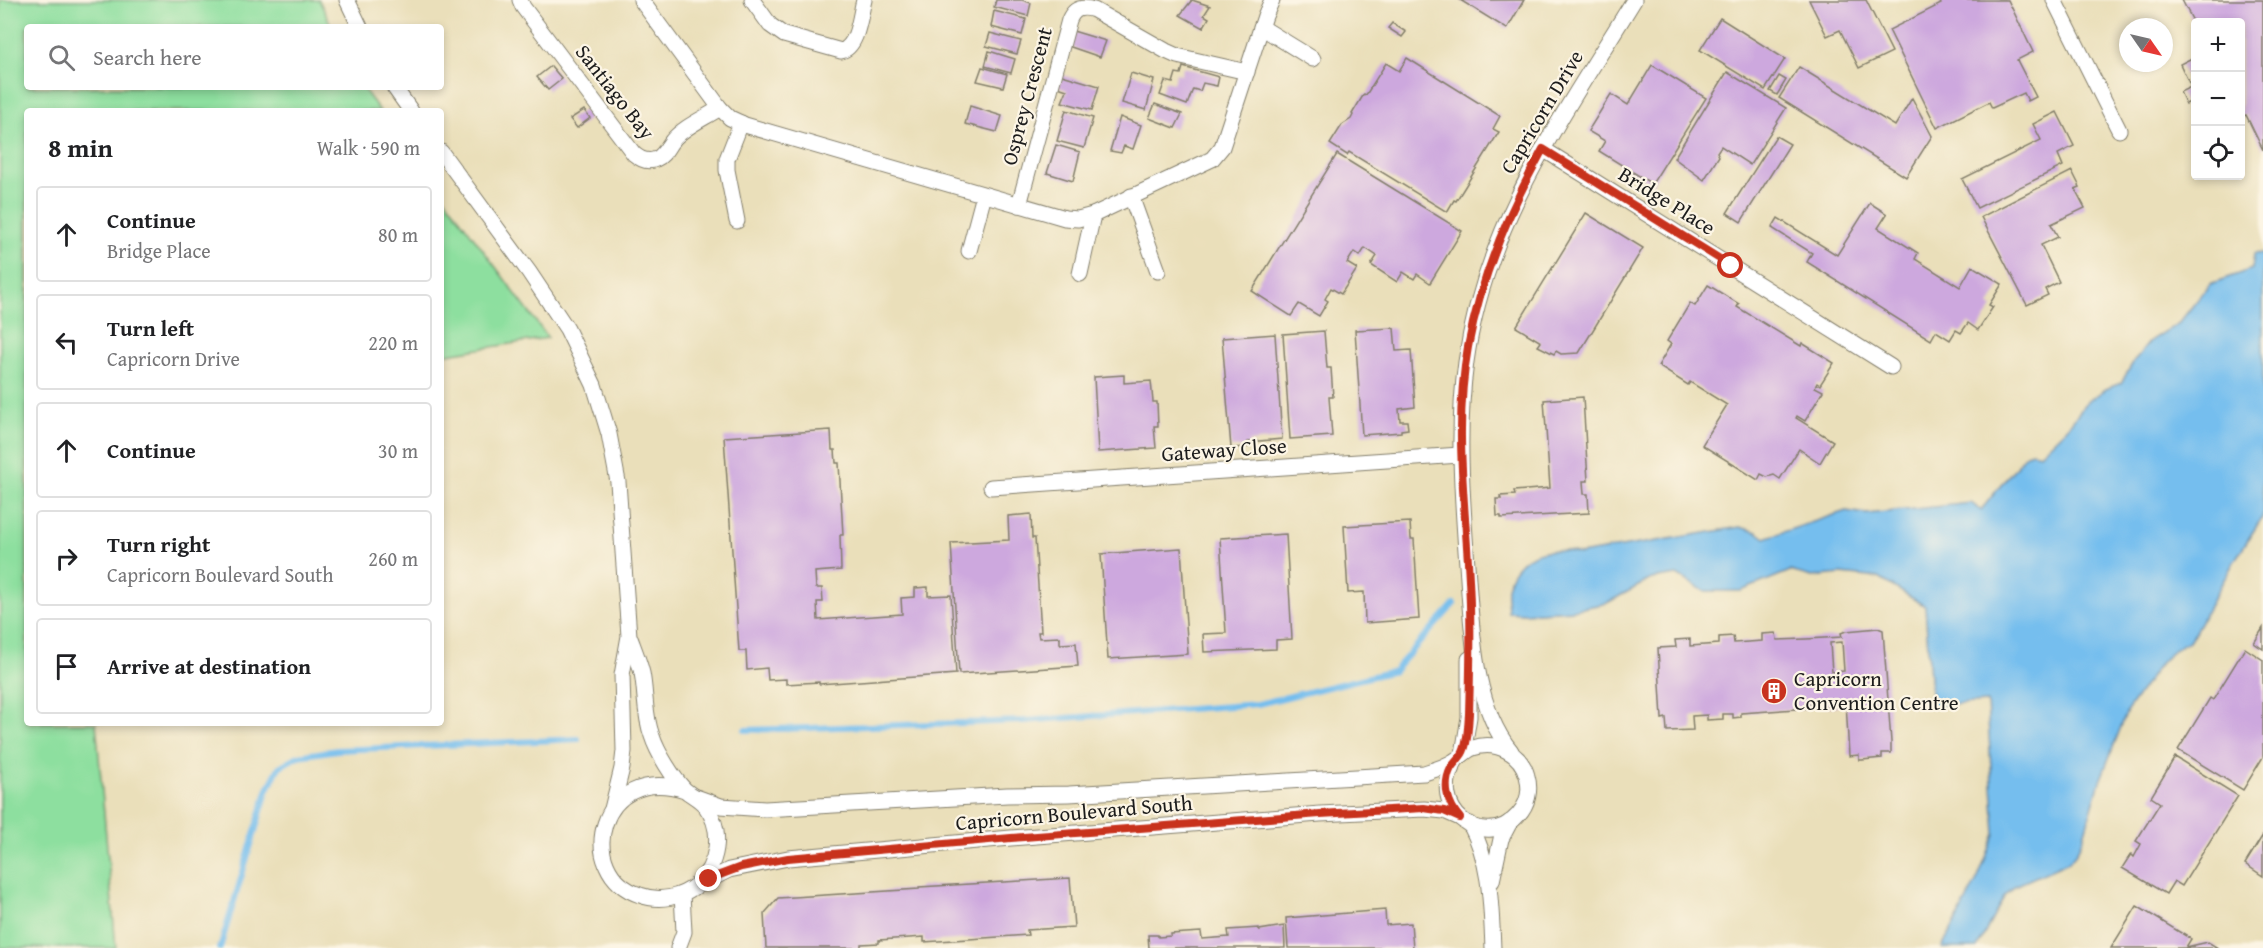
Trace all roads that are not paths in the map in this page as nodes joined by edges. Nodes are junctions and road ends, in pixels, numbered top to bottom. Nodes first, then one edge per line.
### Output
1 (347, 0) edge
2 (520, 0) edge
3 (640, 0) edge
4 (752, 0) edge
5 (864, 0) edge
6 (1272, 0) edge
7 (1634, 0) edge
8 (2054, 0) edge
9 (359, 24) edge
10 (1261, 27) junction
11 (1313, 60) dead end
12 (1247, 72) junction
13 (396, 90) edge
14 (409, 108) edge
15 (720, 108) junction
16 (741, 123) junction
17 (2119, 130) dead end
18 (1543, 149) junction
19 (444, 156) edge
20 (984, 195) junction
21 (1131, 196) junction
22 (1019, 205) junction
23 (1093, 214) junction
24 (737, 221) dead end
25 (969, 251) dead end
26 (1158, 271) dead end
27 (1080, 274) dead end
28 (1891, 367) dead end
29 (1460, 455) junction
30 (991, 487) dead end
31 (1470, 605) junction
32 (629, 636) junction
33 (1513, 754) junction
34 (1459, 757) junction
35 (691, 793) junction
36 (612, 809) junction
37 (1465, 821) junction
38 (1510, 822) junction
39 (688, 890) junction
40 (1490, 899) junction
41 (678, 948) edge
42 (1493, 948) edge

1 - 9 street
2 - 15 street, Santiago Bay
3 - 15 street
4 - 5 street
6 - 10 street
7 - 18 street, Capricorn Drive
8 - 17 street
10 - 11 street
10 - 12 street
12 - 21 street
12 - 22 street, Osprey Crescent
13 - 14 street
15 - 16 street
16 - 20 street
16 - 24 street
18 - 28 street, Bridge Place
18 - 29 street, Capricorn Drive
19 - 32 street
20 - 22 street
20 - 25 street
21 - 23 street
21 - 26 street
22 - 23 street
23 - 27 street
29 - 30 street, Gateway Close
29 - 31 street, Capricorn Drive
31 - 33 street, Capricorn Drive
31 - 34 street, Capricorn Drive
32 - 35 street
32 - 36 street
33 - 34 street
33 - 38 street
34 - 35 street, Capricorn Boulevard South
34 - 37 street
35 - 36 street
35 - 39 street
36 - 39 street
37 - 38 street
37 - 39 street, Capricorn Boulevard South
37 - 40 street
38 - 40 street
39 - 41 street
40 - 42 street

